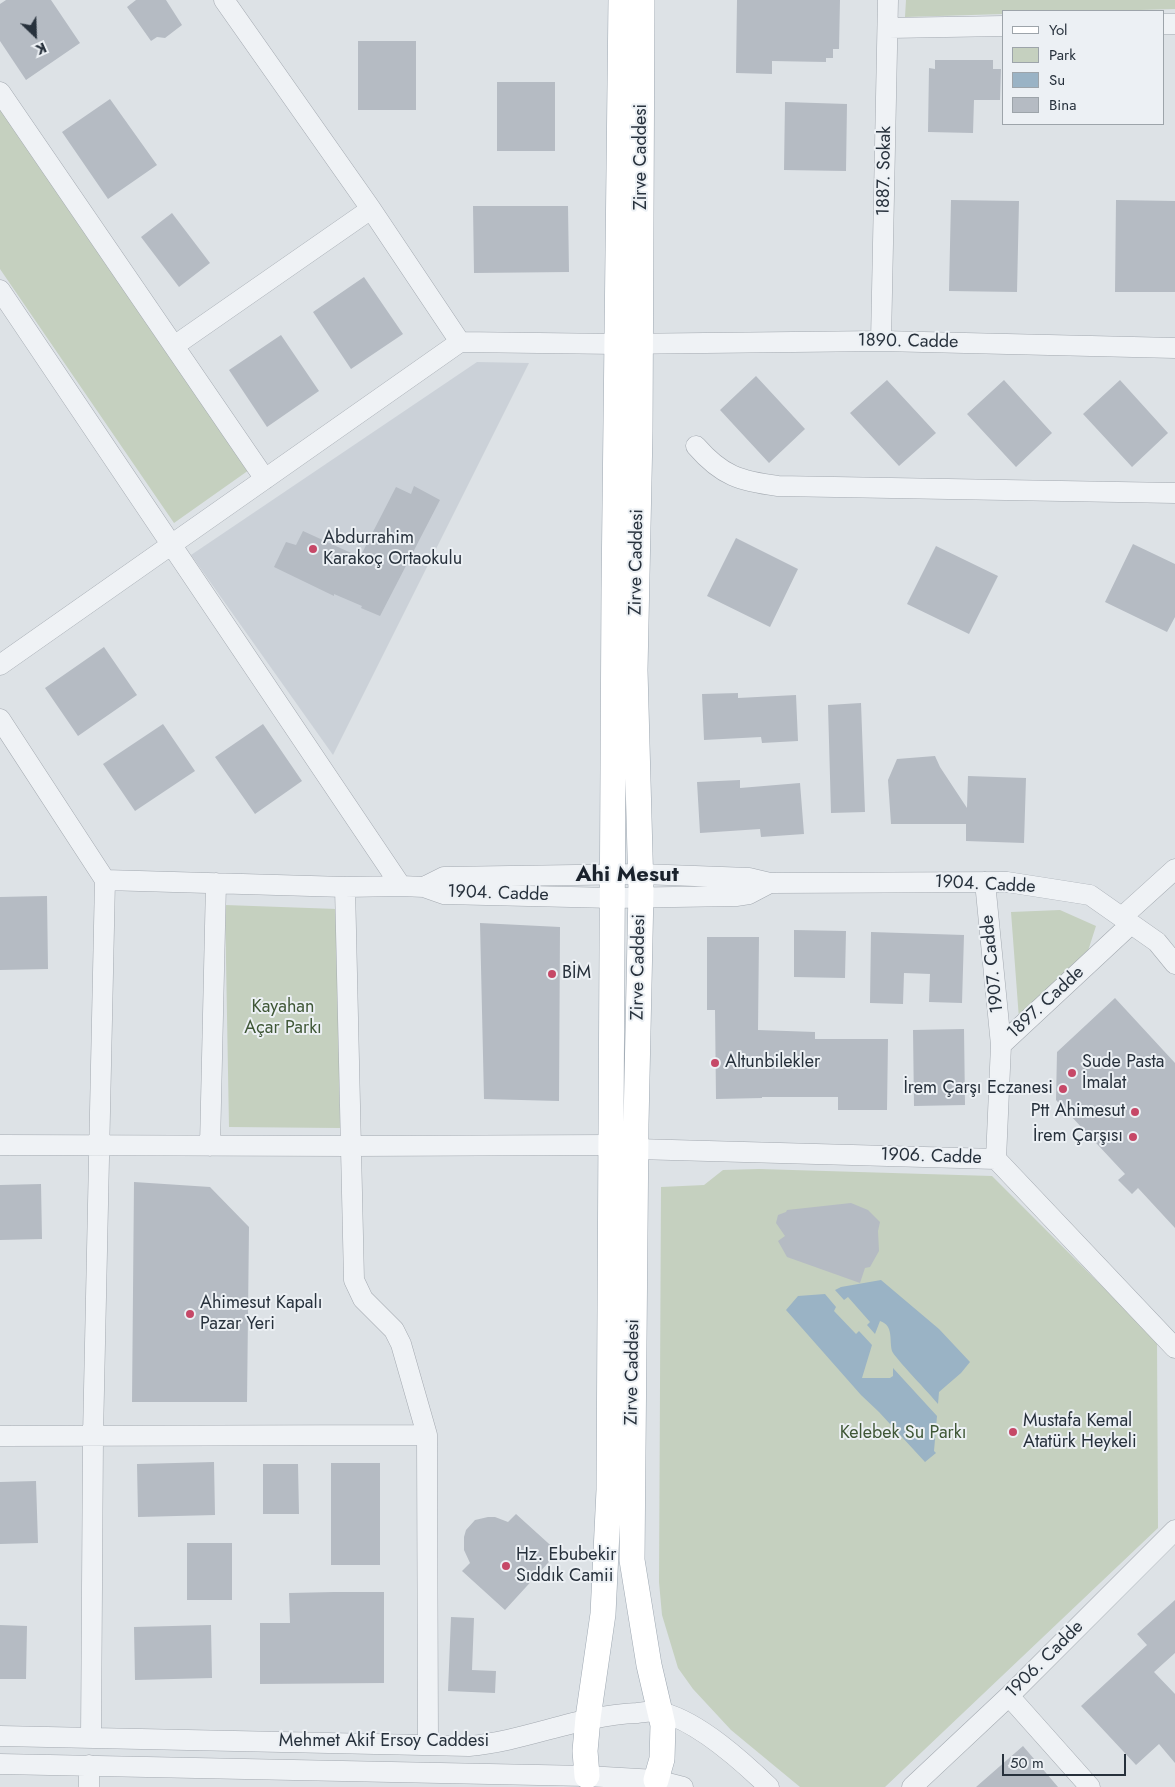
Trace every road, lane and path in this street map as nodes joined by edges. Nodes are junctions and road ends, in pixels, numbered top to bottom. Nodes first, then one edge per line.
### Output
1 (224, 0) edge
2 (621, 0) edge
3 (642, 0) edge
4 (888, 0) edge
5 (1002, 26) edge
6 (889, 28) junction
7 (0, 92) edge
8 (371, 209) junction
9 (0, 290) edge
10 (882, 341) junction
11 (460, 342) junction
12 (616, 344) junction
13 (641, 344) junction
14 (174, 346) junction
15 (1175, 348) edge
16 (696, 446) dead end
17 (265, 479) junction
18 (1175, 493) edge
19 (172, 545) junction
20 (0, 665) edge
21 (0, 719) edge
22 (1175, 869) edge
23 (105, 880) junction
24 (985, 882) junction
25 (216, 883) junction
26 (402, 886) junction
27 (613, 886) junction
28 (641, 886) junction
29 (345, 887) junction
30 (1127, 921) junction
31 (1175, 964) edge
32 (1002, 1045) junction
33 (0, 1145) edge
34 (610, 1145) junction
35 (98, 1146) junction
36 (210, 1146) junction
37 (350, 1146) junction
38 (636, 1149) junction
39 (996, 1159) junction
40 (1175, 1348) edge
41 (427, 1435) junction
42 (0, 1436) edge
43 (93, 1436) junction
44 (1175, 1530) edge
45 (1009, 1696) junction
46 (661, 1712) junction
47 (588, 1718) junction
48 (0, 1736) edge
49 (91, 1738) junction
50 (428, 1745) junction
51 (0, 1764) edge
52 (89, 1765) junction
53 (587, 1776) junction
54 (429, 1779) edge
55 (656, 1780) junction
56 (89, 1787) edge
57 (683, 1787) edge
58 (769, 1787) edge
59 (912, 1787) edge
60 (1090, 1787) edge

1 - 8 street
2 - 12 main road, Zirve Caddesi
3 - 13 main road, Zirve Caddesi
4 - 6 street, 1887. Sokak
5 - 6 street
6 - 10 street, 1887. Sokak
7 - 14 street
8 - 11 street
8 - 14 street
9 - 19 street
10 - 13 street, 1890. Cadde
10 - 15 street, 1890. Cadde
11 - 12 street, 1890. Cadde
11 - 17 street
12 - 13 street, 1890. Cadde
12 - 27 main road, Zirve Caddesi
13 - 28 main road, Zirve Caddesi
14 - 17 street
16 - 18 street
17 - 19 street
19 - 20 street
19 - 26 street
21 - 23 street
22 - 30 street, 1897. Cadde
23 - 25 street
23 - 35 street
24 - 28 street, 1904. Cadde
24 - 30 street, 1904. Cadde
24 - 32 street, 1907. Cadde
25 - 29 street
25 - 36 street
26 - 27 street, 1904. Cadde
26 - 29 street
27 - 28 street, 1904. Cadde
27 - 34 main road, Zirve Caddesi
28 - 38 main road, Zirve Caddesi
29 - 37 street
30 - 31 street, 1904. Cadde
30 - 32 street, 1897. Cadde
32 - 39 street, 1897. Cadde
33 - 35 street
34 - 37 street
34 - 47 main road, Zirve Caddesi
35 - 36 street
35 - 43 street
36 - 37 street
37 - 41 street
38 - 39 street, 1906. Cadde
38 - 46 main road, Zirve Caddesi
39 - 40 street, 1906. Cadde
41 - 43 street
41 - 50 street
42 - 43 street
43 - 49 street
44 - 45 street, 1906. Cadde
45 - 59 street, 1906. Cadde
45 - 60 street
46 - 47 street, Mehmet Akif Ersoy Caddesi
46 - 55 main road, Zirve Caddesi
46 - 58 street, Mehmet Akif Ersoy Caddesi
47 - 50 street, Mehmet Akif Ersoy Caddesi
47 - 53 main road, Zirve Caddesi
48 - 49 street, Mehmet Akif Ersoy Caddesi
49 - 50 street, Mehmet Akif Ersoy Caddesi
51 - 52 street, Mehmet Akif Ersoy Caddesi
52 - 54 street, Mehmet Akif Ersoy Caddesi
52 - 56 street
53 - 54 street, Mehmet Akif Ersoy Caddesi
53 - 55 street, Mehmet Akif Ersoy Caddesi
55 - 57 street, Mehmet Akif Ersoy Caddesi

